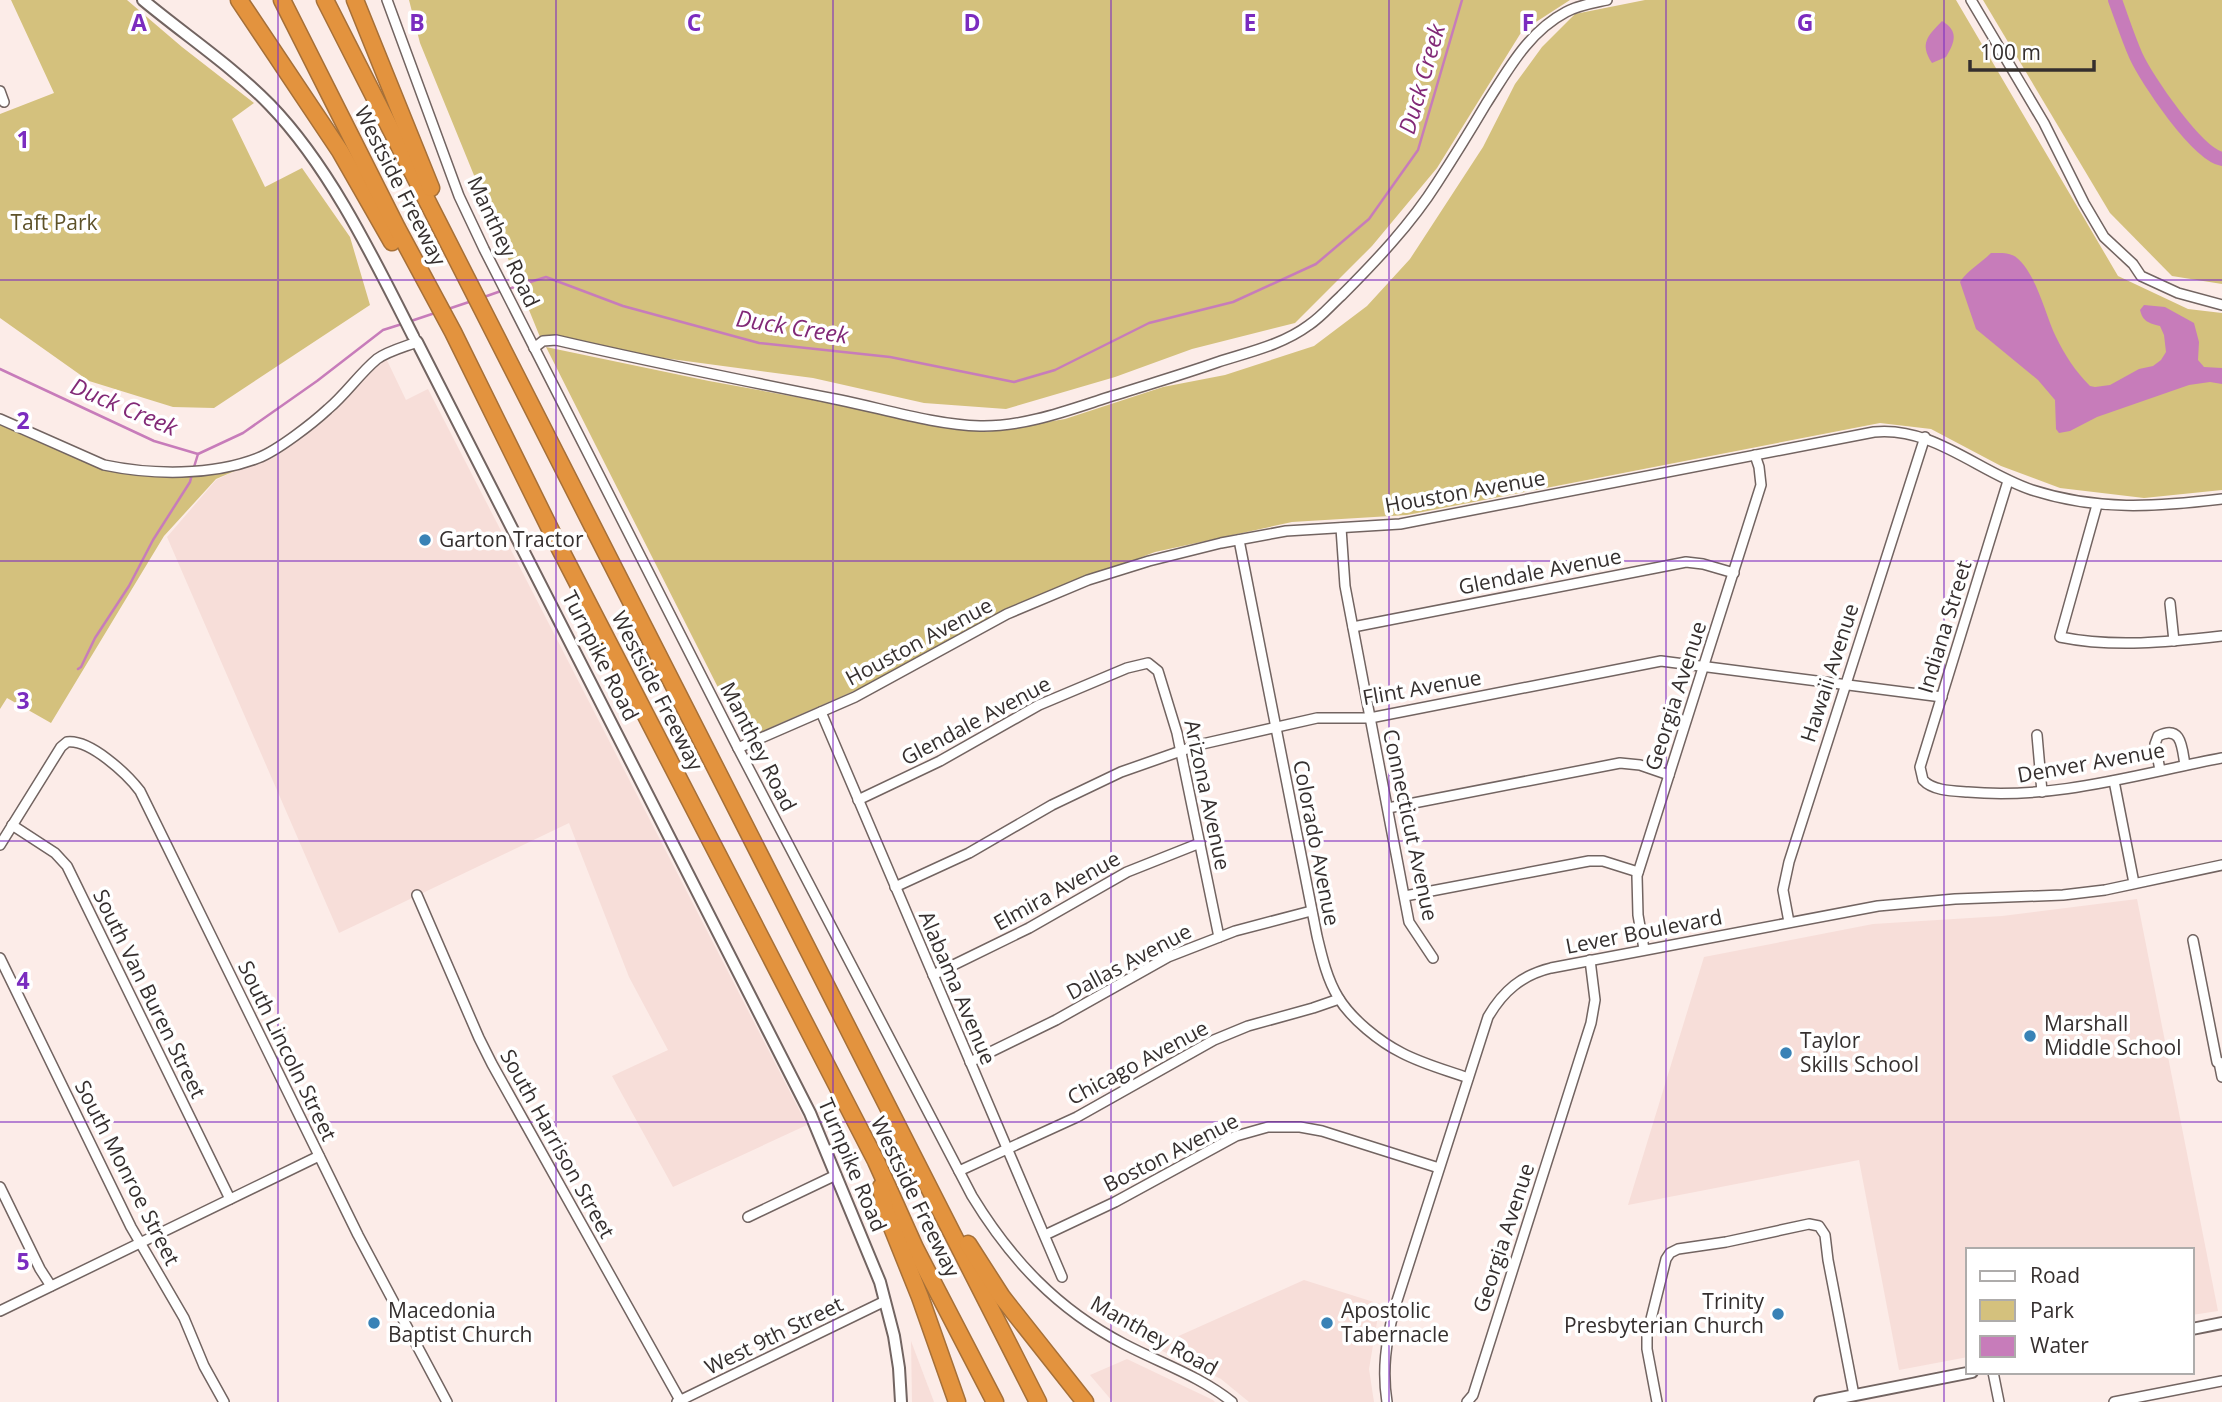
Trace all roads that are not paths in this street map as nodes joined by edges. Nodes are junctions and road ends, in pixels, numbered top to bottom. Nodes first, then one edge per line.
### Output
1 (143, 0) edge
2 (239, 0) edge
3 (282, 0) edge
4 (325, 0) edge
5 (355, 0) edge
6 (387, 0) edge
7 (1607, 0) edge
8 (1971, 0) edge
9 (0, 91) edge
10 (4, 102) dead end
11 (443, 233) junction
12 (426, 284) junction
13 (2222, 304) edge
14 (415, 339) junction
15 (534, 348) junction
16 (0, 419) edge
17 (1925, 437) junction
18 (1755, 454) junction
19 (2008, 481) junction
20 (2222, 499) edge
21 (2096, 505) junction
22 (1342, 528) junction
23 (1239, 540) junction
24 (1734, 573) junction
25 (2170, 603) dead end
26 (1353, 627) junction
27 (2222, 636) edge
28 (2174, 641) junction
29 (1151, 665) joint
30 (1704, 666) junction
31 (1845, 684) junction
32 (1942, 697) junction
33 (821, 712) junction
34 (1370, 718) junction
35 (1276, 727) junction
36 (2037, 735) dead end
37 (738, 748) junction
38 (1181, 750) junction
39 (2222, 758) edge
40 (2185, 765) junction
41 (2160, 770) junction
42 (1669, 775) junction
43 (2114, 781) junction
44 (1925, 782) joint
45 (2042, 792) junction
46 (858, 800) junction
47 (1388, 808) junction
48 (12, 825) junction
49 (1200, 843) junction
50 (0, 845) edge
51 (2222, 865) edge
52 (1638, 872) junction
53 (2134, 883) junction
54 (895, 887) junction
55 (417, 895) dead end
56 (1405, 896) junction
57 (1311, 911) junction
58 (1789, 922) junction
59 (1219, 937) junction
60 (2193, 940) dead end
61 (1644, 949) junction
62 (0, 958) edge
63 (1433, 958) dead end
64 (1590, 960) junction
65 (933, 975) junction
66 (1339, 999) junction
67 (970, 1062) junction
68 (2220, 1062) edge
69 (2222, 1077) edge
70 (1468, 1078) junction
71 (1007, 1148) junction
72 (909, 1149) junction
73 (318, 1156) junction
74 (876, 1161) junction
75 (1439, 1168) junction
76 (958, 1171) junction
77 (836, 1175) junction
78 (0, 1187) edge
79 (230, 1199) junction
80 (748, 1217) dead end
81 (1045, 1235) junction
82 (140, 1243) junction
83 (1062, 1278) dead end
84 (51, 1286) junction
85 (885, 1301) junction
86 (0, 1311) edge
87 (2222, 1323) edge
88 (2194, 1329) edge
89 (1966, 1373) edge
90 (1993, 1374) edge
91 (2222, 1381) edge
92 (1854, 1395) junction
93 (680, 1401) edge
94 (224, 1402) edge
95 (447, 1402) edge
96 (901, 1402) edge
97 (957, 1402) edge
98 (995, 1402) edge
99 (1038, 1402) edge
100 (1085, 1402) edge
101 (1232, 1402) edge
102 (1387, 1402) edge
103 (1467, 1402) edge
104 (1657, 1402) edge
105 (1820, 1402) edge
106 (1999, 1402) edge
107 (2113, 1402) edge

1 - 14 street, Turnpike Road
2 - 12 highway
3 - 12 highway, Westside Freeway
4 - 11 highway, Westside Freeway
5 - 11 highway
6 - 15 street, Manthey Road
7 - 15 street
8 - 13 street
9 - 10 street
11 - 72 highway, Westside Freeway
12 - 74 highway, Westside Freeway
14 - 16 street
14 - 77 street, Turnpike Road
15 - 37 street, Manthey Road
17 - 18 street, Houston Avenue
17 - 19 street, Houston Avenue
17 - 31 street, Hawaii Avenue
18 - 22 street, Houston Avenue
18 - 24 street, Georgia Avenue
19 - 21 street, Houston Avenue
19 - 32 street, Indiana Street
20 - 21 street, Houston Avenue
21 - 28 street
22 - 23 street, Houston Avenue
22 - 26 street, Connecticut Avenue
23 - 33 street, Houston Avenue
23 - 35 street, Colorado Avenue
24 - 26 street, Glendale Avenue
24 - 30 street, Georgia Avenue
25 - 28 street
26 - 34 street, Connecticut Avenue
27 - 28 street
29 - 38 street, Arizona Avenue
29 - 46 street, Glendale Avenue
30 - 31 street, Flint Avenue
30 - 34 street, Flint Avenue
30 - 42 street, Georgia Avenue
31 - 32 street, Flint Avenue
31 - 58 street, Hawaii Avenue
32 - 44 street, Indiana Street
33 - 37 street, Houston Avenue
33 - 46 street, Alabama Avenue
34 - 35 street, Flint Avenue
34 - 47 street, Connecticut Avenue
35 - 38 street, Flint Avenue
35 - 57 street, Colorado Avenue
36 - 45 street
37 - 76 street, Manthey Road
38 - 49 street, Arizona Avenue
38 - 54 street, Flint Avenue
39 - 40 street, Denver Avenue
40 - 41 street, Denver Avenue
40 - 41 street
41 - 43 street, Denver Avenue
42 - 47 street
42 - 52 street, Georgia Avenue
43 - 45 street, Denver Avenue
43 - 53 street
44 - 45 street, Denver Avenue
46 - 54 street, Alabama Avenue
47 - 56 street, Connecticut Avenue
48 - 50 street
48 - 73 street, South Lincoln Street
48 - 79 street, South Van Buren Street
49 - 59 street, Arizona Avenue
49 - 65 street, Elmira Avenue
51 - 53 street, Lever Boulevard
52 - 56 street
52 - 61 street, Georgia Avenue
53 - 58 street, Lever Boulevard
54 - 65 street, Alabama Avenue
55 - 93 street, South Harrison Street
56 - 63 street, Connecticut Avenue
57 - 59 street, Dallas Avenue
57 - 66 street, Colorado Avenue
58 - 61 street, Lever Boulevard
59 - 67 street, Dallas Avenue
60 - 68 street
61 - 64 street, Lever Boulevard
62 - 82 street, South Monroe Street
64 - 70 street, Lever Boulevard
64 - 103 street, Georgia Avenue
65 - 67 street, Alabama Avenue
66 - 70 street, Colorado Avenue
66 - 71 street, Chicago Avenue
67 - 71 street, Alabama Avenue
68 - 69 street
70 - 75 street, Lever Boulevard
71 - 76 street, Chicago Avenue
71 - 81 street, Alabama Avenue
72 - 99 highway, Westside Freeway
72 - 100 highway
73 - 79 street
73 - 95 street, South Lincoln Street
74 - 97 highway
74 - 98 highway, Westside Freeway
75 - 81 street, Boston Avenue
75 - 102 street, Lever Boulevard
76 - 101 street, Manthey Road
77 - 80 street
77 - 85 street, Turnpike Road
78 - 84 street
79 - 82 street
81 - 83 street, Alabama Avenue
82 - 84 street
82 - 94 street, South Monroe Street
84 - 86 street
85 - 93 street, West 9th Street
85 - 96 street, Turnpike Road
87 - 88 street
89 - 92 street
90 - 106 street
91 - 107 street
92 - 104 street
92 - 105 street

